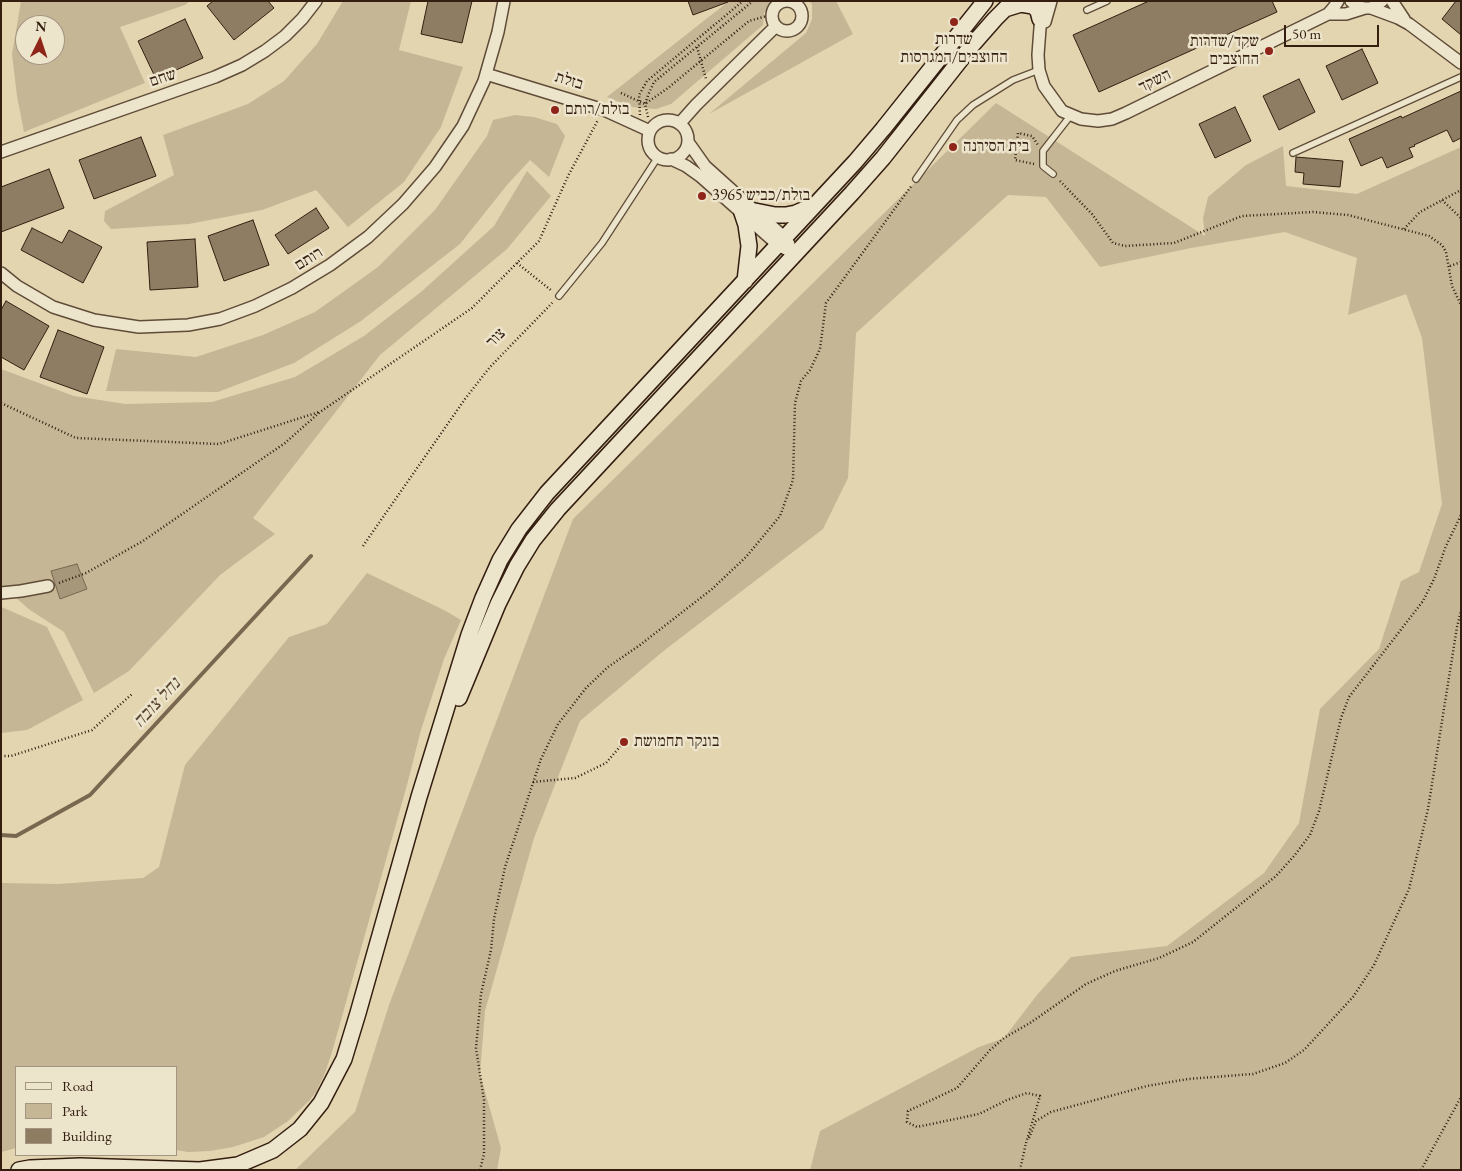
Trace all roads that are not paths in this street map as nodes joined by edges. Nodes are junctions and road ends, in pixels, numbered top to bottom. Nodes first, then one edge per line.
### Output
1 (316, 1) edge
2 (504, 1) edge
3 (985, 1) edge
4 (1042, 1) edge
5 (1052, 1) edge
6 (1107, 1) edge
7 (1338, 1) edge
8 (1351, 1) edge
9 (1382, 1) edge
10 (1392, 1) edge
11 (1009, 5) edge
12 (1368, 8) junction
13 (1088, 10) dead end
14 (1328, 14) junction
15 (1040, 19) junction
16 (1409, 24) junction
17 (776, 26) junction
18 (1040, 41) junction
19 (1461, 63) edge
20 (1039, 70) junction
21 (486, 74) junction
22 (1461, 77) edge
23 (1070, 115) junction
24 (680, 123) junction
25 (645, 129) junction
26 (688, 142) junction
27 (1, 152) edge
28 (1293, 152) dead end
29 (658, 157) junction
30 (670, 159) junction
31 (1053, 174) road end
32 (916, 180) road end
33 (816, 204) junction
34 (748, 212) junction
35 (781, 242) junction
36 (795, 254) junction
37 (1, 273) edge
38 (744, 281) junction
39 (559, 296) road end
40 (48, 586) road end
41 (1, 592) edge
42 (419, 797) junction
43 (19, 1170) edge

1 - 27 street, שחם
2 - 21 street, רותם
3 - 33 main road
4 - 15 street, השקד
5 - 18 street, השקד
6 - 13 lane
7 - 14 street, השקד
8 - 12 street
9 - 12 street
10 - 16 street
11 - 15 main road
11 - 36 main road
12 - 14 street, השקד
12 - 16 street
14 - 23 street, השקד
15 - 18 street, השקד
16 - 19 street
17 - 17 street
17 - 24 street
18 - 20 street, השקד
20 - 23 street, השקד
20 - 32 lane
21 - 25 street, בזלת
21 - 37 street, רותם
22 - 28 lane
23 - 31 lane
24 - 25 street
24 - 26 street
25 - 29 street
26 - 30 street
26 - 34 street
29 - 30 street
29 - 39 lane
30 - 34 street
33 - 34 main road
33 - 35 main road
34 - 35 street
34 - 38 main road
35 - 36 street
35 - 38 main road
36 - 42 main road
38 - 42 main road
40 - 41 street
42 - 43 main road

